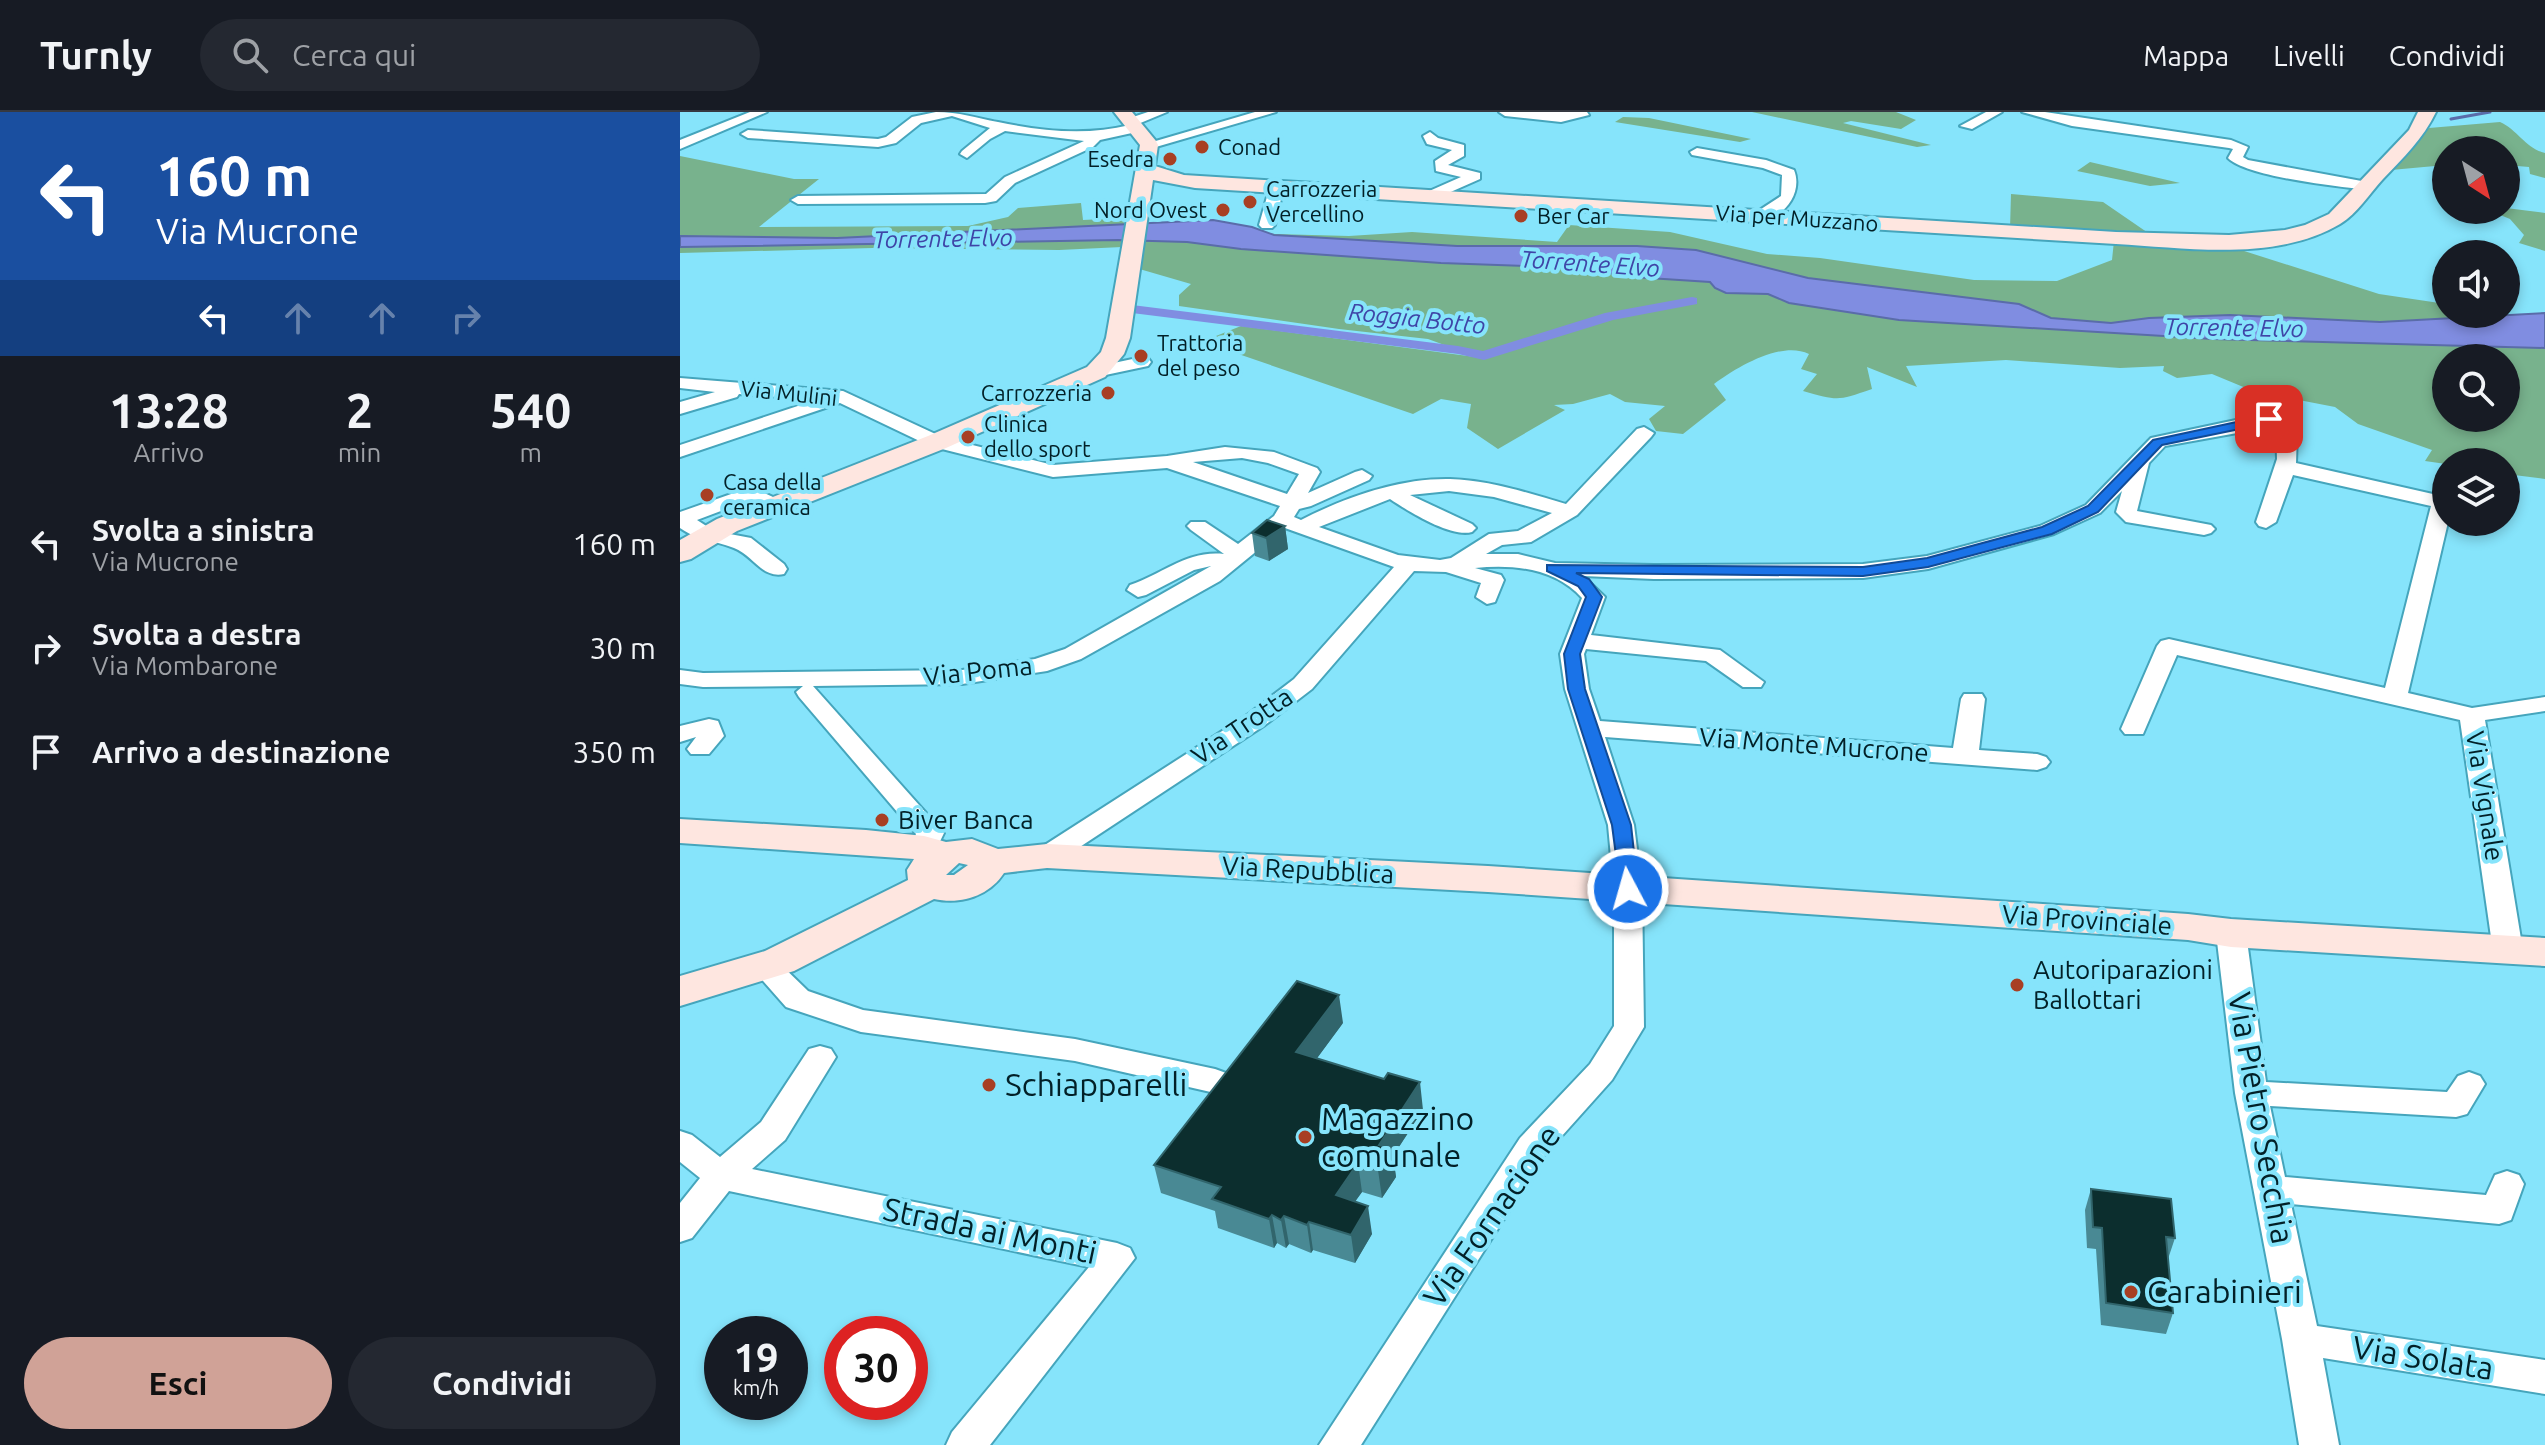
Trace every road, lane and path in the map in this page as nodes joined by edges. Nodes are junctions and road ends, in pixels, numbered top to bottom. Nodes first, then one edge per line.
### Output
1 (761, 112) edge
2 (954, 112) edge
3 (1161, 112) edge
4 (1270, 112) edge
5 (1505, 112) edge
6 (1996, 112) edge
7 (2028, 112) edge
8 (2427, 112) edge
9 (1583, 115) dead end
10 (1130, 121) edge
11 (1967, 126) dead end
12 (1003, 127) junction
13 (748, 134) dead end
14 (1430, 136) dead end
15 (1096, 137) junction
16 (680, 145) edge
17 (1149, 145) junction
18 (1697, 152) dead end
19 (967, 154) dead end
20 (1180, 183) junction
21 (1277, 186) junction
22 (1140, 192) junction
23 (2361, 193) junction
24 (1432, 195) junction
25 (798, 200) dead end
26 (1760, 216) junction
27 (1267, 225) dead end
28 (1142, 362) dead end
29 (1096, 372) junction
30 (680, 383) edge
31 (749, 388) junction
32 (843, 397) junction
33 (680, 408) edge
34 (1644, 433) dead end
35 (937, 442) junction
36 (681, 460) edge
37 (1167, 462) junction
38 (2141, 462) junction
39 (2285, 467) junction
40 (1362, 476) dead end
41 (1394, 493) junction
42 (1570, 511) junction
43 (1292, 517) junction
44 (2266, 522) dead end
45 (1198, 526) dead end
46 (1465, 528) dead end
47 (2204, 529) dead end
48 (707, 536) junction
49 (680, 553) edge
50 (1234, 558) junction
51 (1409, 564) junction
52 (1448, 567) junction
53 (1552, 568) junction
54 (776, 569) dead end
55 (1138, 590) dead end
56 (1487, 597) dead end
57 (1579, 641) junction
58 (680, 677) edge
59 (1752, 682) dead end
60 (808, 692) dead end
61 (2395, 695) junction
62 (1973, 699) dead end
63 (2545, 704) edge
64 (2472, 715) junction
65 (1591, 728) junction
66 (2134, 729) dead end
67 (1965, 756) junction
68 (2037, 762) dead end
69 (680, 831) edge
70 (1047, 856) junction
71 (933, 863) junction
72 (1628, 889) junction
73 (2231, 933) junction
74 (2526, 951) edge
75 (765, 966) junction
76 (680, 991) edge
77 (820, 1057) dead end
78 (1215, 1081) edge
79 (2469, 1084) dead end
80 (2251, 1093) junction
81 (680, 1144) edge
82 (721, 1176) junction
83 (2507, 1184) dead end
84 (2271, 1189) junction
85 (680, 1228) edge
86 (2301, 1339) junction
87 (2545, 1377) edge
88 (966, 1445) edge
89 (1339, 1445) edge
90 (2319, 1445) edge

1 - 16 street
2 - 12 street
2 - 13 street
3 - 10 street
4 - 17 street
5 - 9 street
6 - 11 street
7 - 23 street
8 - 23 street, Via per Muzzano
10 - 15 street
10 - 17 street
12 - 15 street
12 - 19 street
14 - 24 street
15 - 25 street
17 - 22 street
18 - 26 street
20 - 21 street, Via per Muzzano
20 - 22 street, Via per Muzzano
20 - 22 street, Via per Muzzano
21 - 24 street, Via per Muzzano
21 - 27 street
22 - 29 street
23 - 26 street, Via per Muzzano
24 - 26 street, Via per Muzzano
28 - 29 street
29 - 35 street
30 - 31 street, Via Mulini
31 - 32 street, Via Mulini
31 - 33 street
32 - 35 street, Via Mulini
32 - 36 street
34 - 42 street
35 - 37 street, Via Mulini
35 - 48 street
37 - 43 street
37 - 43 street
38 - 39 street
38 - 47 street
38 - 53 street
39 - 44 street
39 - 61 street
40 - 43 street
41 - 42 street
41 - 43 street
41 - 46 street
42 - 52 street
43 - 50 street, Via Poma
43 - 51 street
45 - 50 street
48 - 49 street
48 - 54 street
50 - 55 street
50 - 58 street, Via Poma
51 - 52 street
51 - 70 street, Via Trotta
52 - 53 street
52 - 56 street
53 - 57 street, Via Fornacione
57 - 59 street
57 - 65 street, Via Fornacione
60 - 71 street
61 - 64 street
61 - 66 street
62 - 67 street
63 - 64 street, Via Vignale
64 - 74 street, Via Vignale
65 - 67 street, Via Monte Mucrone
65 - 72 street, Via Fornacione
67 - 68 street, Via Monte Mucrone
69 - 71 street
70 - 71 street, Via Repubblica
70 - 72 street, Via Repubblica
71 - 75 street
72 - 73 street, Via Provinciale
72 - 89 street, Via Fornacione
73 - 74 street, Via Provinciale
73 - 80 street, Via Pietro Secchia
75 - 76 street
75 - 78 street
77 - 82 street
79 - 80 street
80 - 84 street, Via Pietro Secchia
81 - 82 street, Strada ai Monti
82 - 85 street
82 - 88 street, Strada ai Monti
83 - 84 street
84 - 86 street, Via Pietro Secchia
86 - 87 street, Via Solata
86 - 90 street, Via Pietro Secchia

